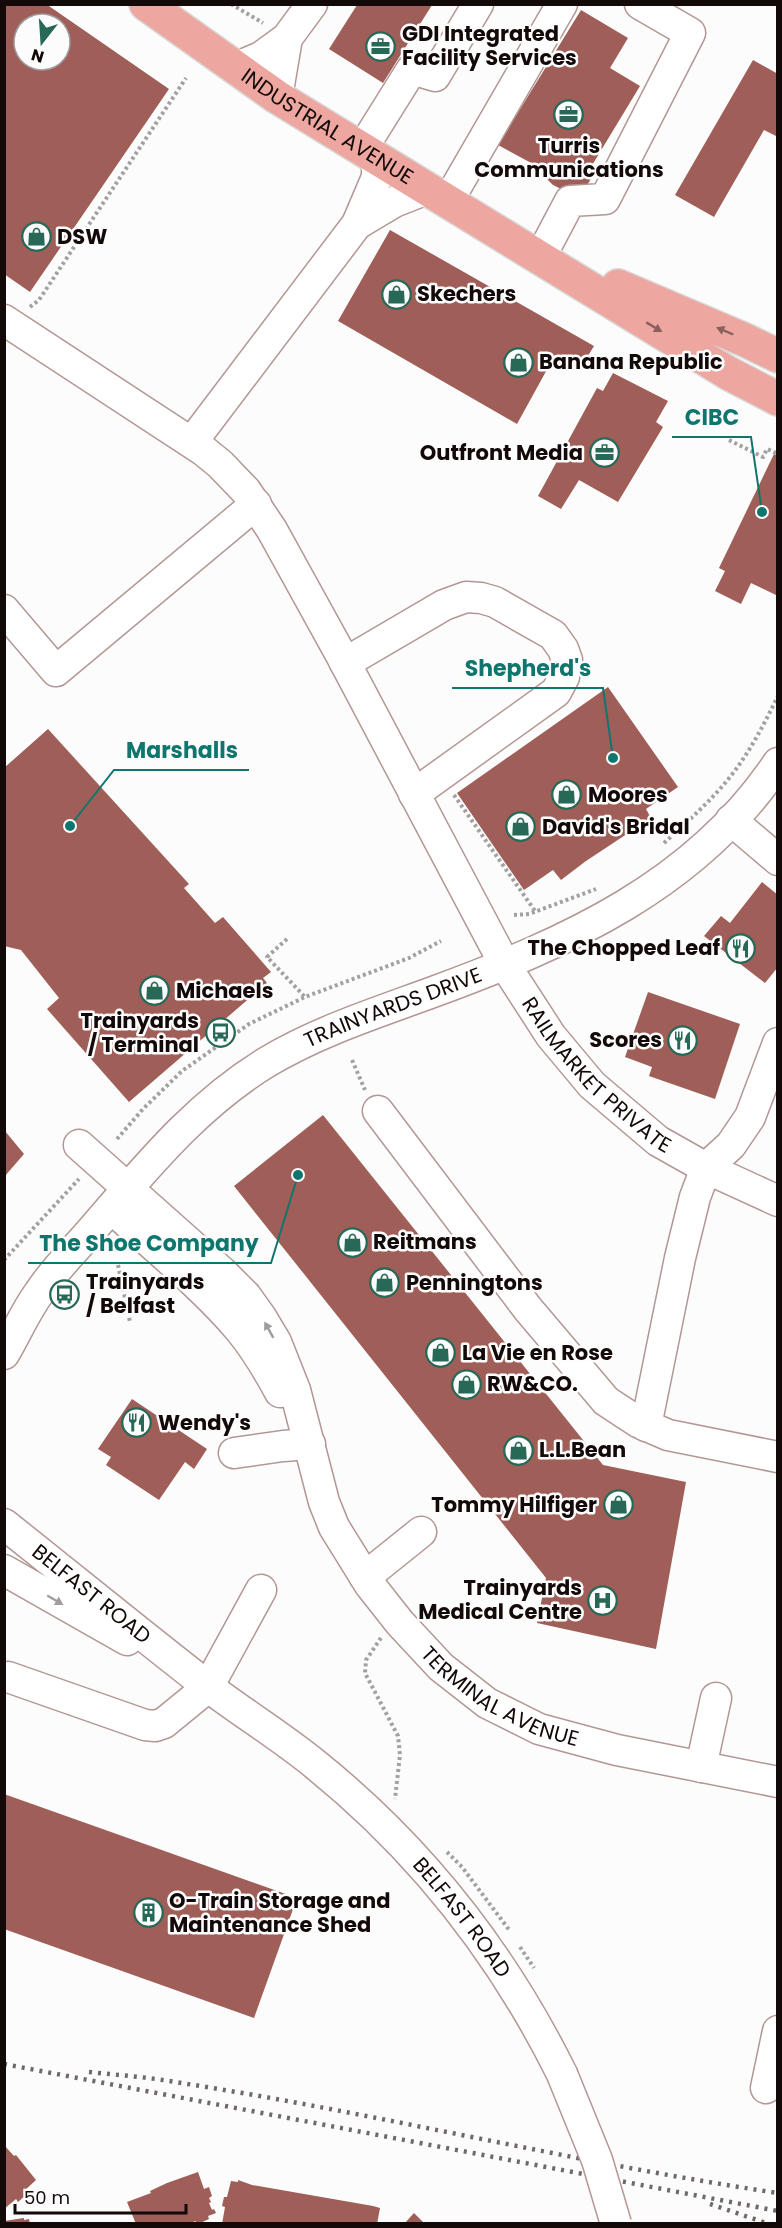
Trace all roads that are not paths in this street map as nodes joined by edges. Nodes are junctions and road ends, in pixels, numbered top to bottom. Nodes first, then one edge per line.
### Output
1 (146, 4) edge
2 (312, 4) edge
3 (478, 4) edge
4 (562, 4) edge
5 (640, 4) edge
6 (287, 38) junction
7 (235, 68) junction
8 (277, 97) junction
9 (369, 153) junction
10 (438, 195) junction
11 (357, 224) junction
12 (528, 248) junction
13 (16, 315) edge
14 (777, 356) edge
15 (777, 399) edge
16 (192, 442) junction
17 (256, 504) junction
18 (4, 610) edge
19 (345, 663) junction
20 (777, 763) edge
21 (414, 794) junction
22 (731, 820) junction
23 (777, 860) edge
24 (505, 965) junction
25 (777, 1043) edge
26 (378, 1112) road end
27 (80, 1145) dead end
28 (706, 1168) junction
29 (120, 1198) junction
30 (777, 1201) edge
31 (39, 1292) junction
32 (4, 1315) edge
33 (4, 1354) edge
34 (646, 1426) junction
35 (310, 1444) junction
36 (234, 1453) dead end
37 (777, 1457) edge
38 (4, 1524) edge
39 (421, 1532) dead end
40 (4, 1570) edge
41 (365, 1577) junction
42 (261, 1590) dead end
43 (8, 1677) dead end
44 (208, 1687) junction
45 (716, 1698) dead end
46 (701, 1767) junction
47 (777, 1782) edge
48 (777, 2031) edge
49 (766, 2088) dead end
50 (616, 2223) edge

1 - 7 main road, INDUSTRIAL AVENUE
2 - 6 street
3 - 9 street
4 - 10 street
5 - 12 street
6 - 7 street
6 - 8 street
7 - 8 main road, INDUSTRIAL AVENUE
8 - 9 main road, INDUSTRIAL AVENUE
9 - 10 main road, INDUSTRIAL AVENUE
9 - 11 street
10 - 11 street
10 - 12 main road, INDUSTRIAL AVENUE
11 - 16 street
14 -> 12 main road, INDUSTRIAL AVENUE
12 -> 15 main road, INDUSTRIAL AVENUE
13 - 16 street, RAILMARKET PRIVATE
16 - 17 street, RAILMARKET PRIVATE
17 - 18 street
17 - 19 street, RAILMARKET PRIVATE
19 - 21 street, RAILMARKET PRIVATE
19 - 21 street
20 - 22 street, TRAINYARDS DRIVE
21 - 24 street, RAILMARKET PRIVATE
22 - 23 street
22 - 24 street, TRAINYARDS DRIVE
24 - 28 street, RAILMARKET PRIVATE
24 - 29 street, TRAINYARDS DRIVE
25 - 28 street
26 - 34 street
27 - 29 street, TERMINAL AVENUE
28 - 30 street, RAILMARKET PRIVATE
28 - 34 street
29 - 31 street, TRAINYARDS DRIVE
29 - 35 street, TERMINAL AVENUE
31 - 32 street, TRAINYARDS DRIVE
31 - 33 street, TRAINYARDS DRIVE
34 - 37 street
35 - 36 street
35 - 41 street, TERMINAL AVENUE
38 - 44 street, BELFAST ROAD
39 - 41 street
40 -> 44 street, BELFAST ROAD
41 - 46 street, TERMINAL AVENUE
42 - 44 street
43 - 44 street
44 - 50 street, BELFAST ROAD, bridge
45 - 46 street
46 - 47 street, TERMINAL AVENUE
48 - 49 street

